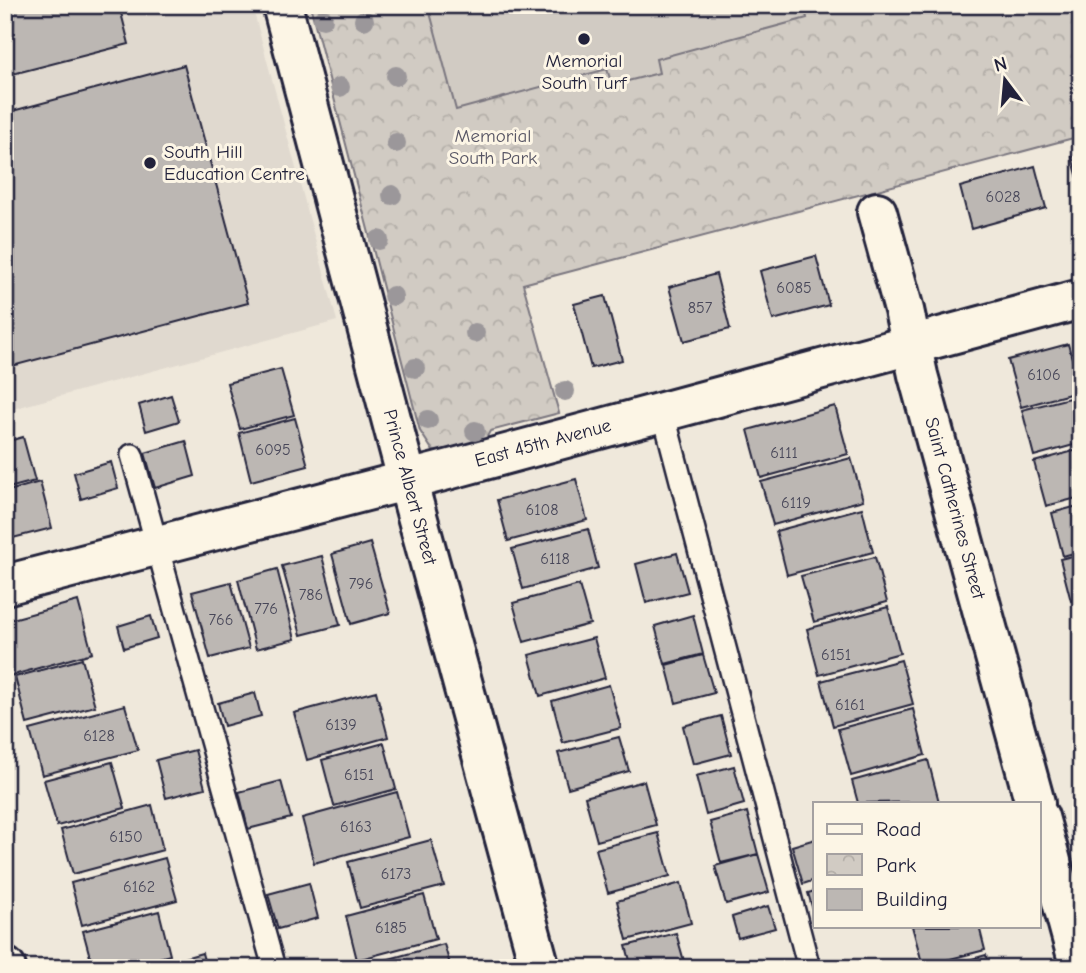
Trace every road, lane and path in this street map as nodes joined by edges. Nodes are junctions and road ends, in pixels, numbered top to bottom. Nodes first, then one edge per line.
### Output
1 (282, 5) edge
2 (877, 212) dead end
3 (1081, 299) edge
4 (912, 344) junction
5 (663, 412) junction
6 (132, 455) dead end
7 (407, 480) junction
8 (157, 545) junction
9 (5, 585) edge
10 (1035, 802) edge
11 (1040, 821) edge
12 (274, 968) edge
13 (540, 968) edge
14 (809, 968) edge
15 (1080, 968) edge

1 - 7 street, Prince Albert Street
2 - 4 street, Saint Catherines Street
3 - 4 street, East 45th Avenue
4 - 5 street, East 45th Avenue
4 - 10 street, Saint Catherines Street
5 - 7 street, East 45th Avenue
5 - 14 lane
6 - 8 lane
7 - 8 street, East 45th Avenue
7 - 13 street, Prince Albert Street
8 - 9 street, East 45th Avenue
8 - 12 lane
11 - 15 street

